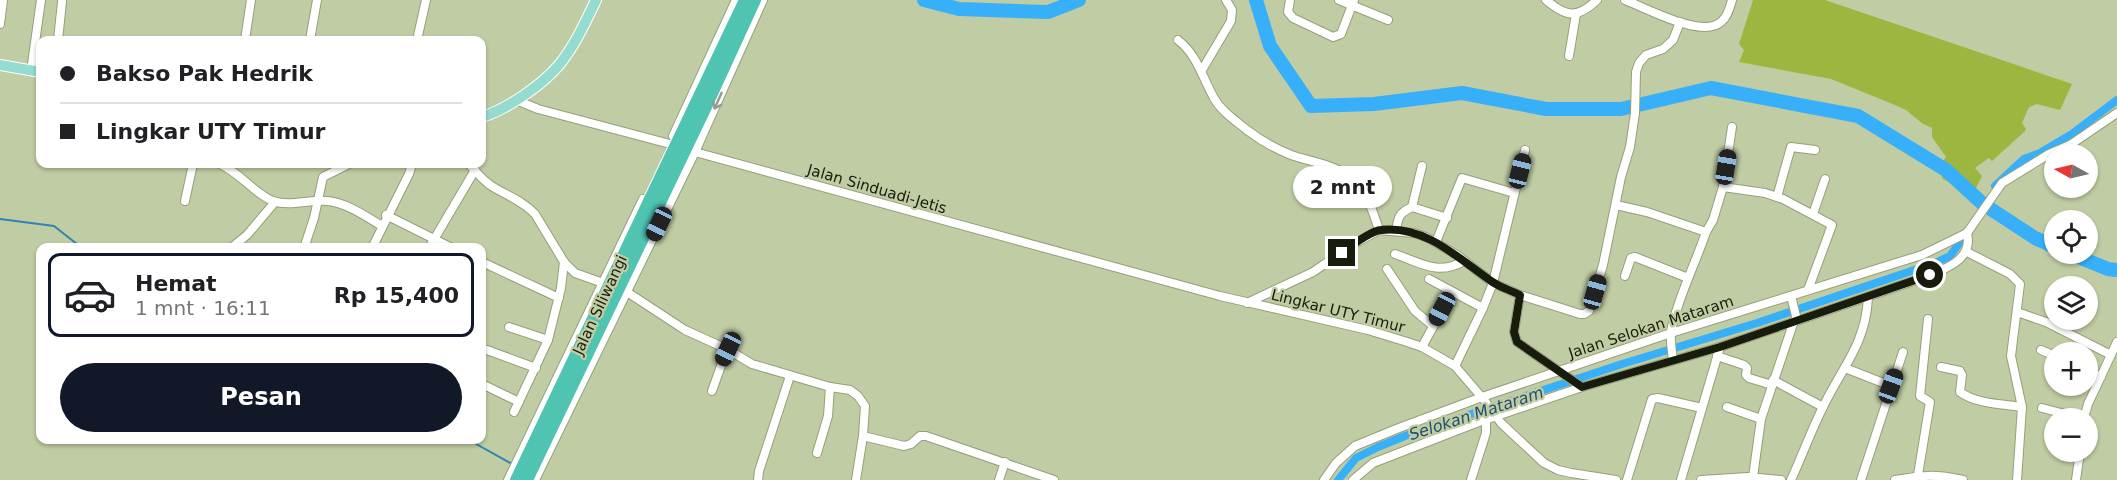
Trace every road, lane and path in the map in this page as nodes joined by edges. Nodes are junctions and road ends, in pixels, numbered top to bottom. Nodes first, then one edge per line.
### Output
1 (3, 0) edge
2 (41, 0) edge
3 (251, 0) edge
4 (317, 0) edge
5 (426, 0) edge
6 (596, 0) edge
7 (1226, 0) edge
8 (1290, 0) edge
9 (1339, 0) edge
10 (1546, 0) edge
11 (1597, 0) edge
12 (1624, 0) edge
13 (1732, 0) edge
14 (754, 1) edge
15 (62, 2) dead end
16 (1353, 2) edge
17 (735, 8) edge
18 (1576, 14) junction
19 (1388, 20) dead end
20 (1680, 22) junction
21 (0, 24) edge
22 (752, 25) junction
23 (38, 36) edge
24 (58, 36) edge
25 (246, 36) edge
26 (311, 36) edge
27 (418, 36) edge
28 (738, 38) junction
29 (1178, 40) dead end
30 (1569, 56) dead end
31 (0, 65) edge
32 (1202, 70) junction
33 (36, 71) edge
34 (516, 100) junction
35 (2117, 113) edge
36 (486, 115) edge
37 (1732, 127) dead end
38 (670, 144) junction
39 (1525, 150) dead end
40 (1815, 150) dead end
41 (694, 152) junction
42 (1422, 166) dead end
43 (192, 168) edge
44 (231, 168) edge
45 (341, 168) edge
46 (411, 168) edge
47 (471, 168) edge
48 (473, 168) edge
49 (1825, 179) dead end
50 (1723, 187) junction
51 (1514, 193) junction
52 (1777, 196) junction
53 (185, 201) dead end
54 (275, 202) junction
55 (317, 202) junction
56 (1616, 205) junction
57 (1412, 207) junction
58 (1813, 214) junction
59 (387, 216) junction
60 (1447, 218) junction
61 (382, 226) junction
62 (1379, 230) junction
63 (1396, 231) junction
64 (1706, 232) junction
65 (1969, 234) junction
66 (434, 239) junction
67 (1436, 242) junction
68 (237, 243) edge
69 (305, 243) edge
70 (374, 243) edge
71 (432, 243) edge
72 (442, 243) edge
73 (1053, 251) joint
74 (1967, 252) junction
75 (1395, 254) dead end
76 (1464, 261) junction
77 (564, 262) junction
78 (486, 264) edge
79 (1388, 269) dead end
80 (1625, 276) dead end
81 (1688, 278) junction
82 (1429, 279) dead end
83 (603, 283) junction
84 (1493, 283) junction
85 (1808, 290) junction
86 (627, 292) junction
87 (1452, 292) junction
88 (1520, 295) junction
89 (1869, 297) junction
90 (559, 298) junction
91 (1791, 298) junction
92 (1246, 303) junction
93 (1483, 308) junction
94 (2017, 312) junction
95 (1796, 319) junction
96 (1929, 319) dead end
97 (1433, 326) junction
98 (509, 327) dead end
99 (1671, 335) junction
100 (548, 340) junction
101 (2117, 342) edge
102 (1422, 347) junction
103 (728, 349) junction
104 (487, 350) dead end
105 (2041, 350) dead end
106 (1719, 351) junction
107 (2044, 351) edge
108 (1903, 352) dead end
109 (1673, 356) junction
110 (2111, 356) junction
111 (1455, 366) junction
112 (1941, 367) dead end
113 (536, 368) junction
114 (1845, 368) junction
115 (1562, 372) junction
116 (2098, 375) edge
117 (790, 376) junction
118 (2101, 376) junction
119 (1772, 382) junction
120 (1581, 385) junction
121 (486, 386) dead end
122 (1891, 386) junction
123 (830, 387) junction
124 (712, 392) dead end
125 (1484, 399) junction
126 (519, 402) junction
127 (1727, 407) dead end
128 (1823, 407) junction
129 (2022, 407) junction
130 (1702, 408) junction
131 (2086, 408) edge
132 (514, 412) dead end
133 (1495, 415) junction
134 (1486, 419) junction
135 (1761, 419) junction
136 (863, 436) junction
137 (539, 444) junction
138 (817, 453) dead end
139 (1005, 462) junction
140 (2079, 462) edge
141 (1918, 475) junction
142 (1753, 477) junction
143 (508, 480) edge
144 (516, 480) edge
145 (527, 480) edge
146 (535, 480) edge
147 (758, 480) edge
148 (856, 480) edge
149 (999, 480) edge
150 (1054, 480) edge
151 (1324, 480) edge
152 (1353, 480) edge
153 (1471, 480) edge
154 (1616, 480) edge
155 (1627, 480) edge
156 (1681, 480) edge
157 (1701, 480) edge
158 (1781, 480) edge
159 (1791, 480) edge
160 (1861, 480) edge
161 (1895, 480) edge
162 (1963, 480) edge
163 (2017, 480) edge
164 (2076, 480) edge

1 - 21 street
2 - 23 street
3 - 25 street
4 - 26 street
5 - 27 street
6 - 34 main road
7 - 32 street
8 - 16 street
9 - 16 street
10 - 18 street
11 - 18 street
12 - 20 street
13 - 20 street
14 - 17 highway, Jalan Siliwangi
14 - 22 highway
14 - 28 highway, Jalan Siliwangi
15 - 24 street
16 - 19 street
17 - 38 street
17 - 137 highway, Jalan Siliwangi
18 - 30 street
20 - 56 street
22 - 28 highway
22 -> 41 street
28 - 137 highway, Jalan Siliwangi
29 - 32 street
31 - 33 main road
32 - 62 street
34 - 36 main road
34 - 38 street
35 - 65 street
37 - 50 street
38 - 83 street
39 - 51 street
40 - 52 street
41 - 73 street, Jalan Sinduadi-Jetis
41 - 86 street
42 - 57 street
43 - 53 street
44 - 54 street
45 - 55 street
46 - 59 street
47 - 66 street
48 - 77 street
49 - 58 street
50 - 52 street
50 - 64 street
51 - 60 street
51 - 84 street
52 - 58 street
54 - 55 street
54 - 68 street
55 - 61 street
55 - 69 street
56 - 64 street
56 - 88 street
57 - 60 street
57 - 63 street
58 - 85 street
59 - 61 street
59 - 66 street
60 - 67 street
61 - 70 street
62 - 63 street
62 - 92 street, Lingkar UTY Timur
63 - 67 street
64 - 81 street
65 - 74 street
65 - 85 street, Jalan Selokan Mataram
66 - 71 street
66 - 72 street
67 - 76 street
73 - 92 street, Lingkar UTY Timur
74 - 89 street
74 - 94 street
75 - 76 street
76 - 84 street
77 - 83 street
77 - 90 street
78 - 90 street
79 - 97 street
80 - 81 street
81 - 99 street
82 - 87 street
83 - 137 street
84 - 88 street
84 - 93 street
85 - 91 street, Jalan Selokan Mataram
86 - 103 street
86 - 137 street
87 - 93 street
87 - 97 street
88 - 115 street
89 - 95 street
89 - 114 street
90 - 100 street
91 - 95 street
91 - 99 street, Jalan Selokan Mataram
92 - 102 street, Lingkar UTY Timur
93 - 111 street
94 - 110 street
94 - 129 street
95 - 106 street
95 - 119 street
96 - 141 street
97 - 102 street
98 - 100 street
99 - 109 street
99 - 115 street, Jalan Selokan Mataram
100 - 113 street
101 - 110 street
102 - 111 street, Lingkar UTY Timur
103 - 117 street
103 - 124 street
104 - 113 street
105 - 107 street
106 - 109 street
106 - 119 street
106 - 130 street
108 - 122 street
109 - 120 street
110 - 118 street
111 - 125 street, Lingkar UTY Timur
112 - 129 street
113 - 126 street
114 - 122 street
114 - 128 street
115 - 120 street
115 - 125 street, Jalan Selokan Mataram
116 - 118 street
117 - 123 street
117 - 147 street
118 - 131 street
119 - 128 street
119 - 135 street
120 - 133 street
121 - 126 street
122 - 160 street
123 - 136 street
123 - 138 street
125 - 133 street, Lingkar UTY Timur
125 - 151 street, Jalan Selokan Mataram
126 - 132 street
127 - 135 street
128 - 159 street
129 - 163 street
130 - 155 street
130 - 156 street
133 - 134 street
133 - 154 street, Lingkar UTY Timur
134 - 152 street
134 - 153 street
135 - 142 street
136 - 139 street
136 - 148 street
137 - 143 street
137 - 144 highway, Jalan Siliwangi
137 - 145 highway, Jalan Siliwangi
137 - 146 street
139 - 149 street
139 - 150 street
140 - 164 street
141 - 161 street
141 - 162 street
142 - 157 street
142 - 158 street

